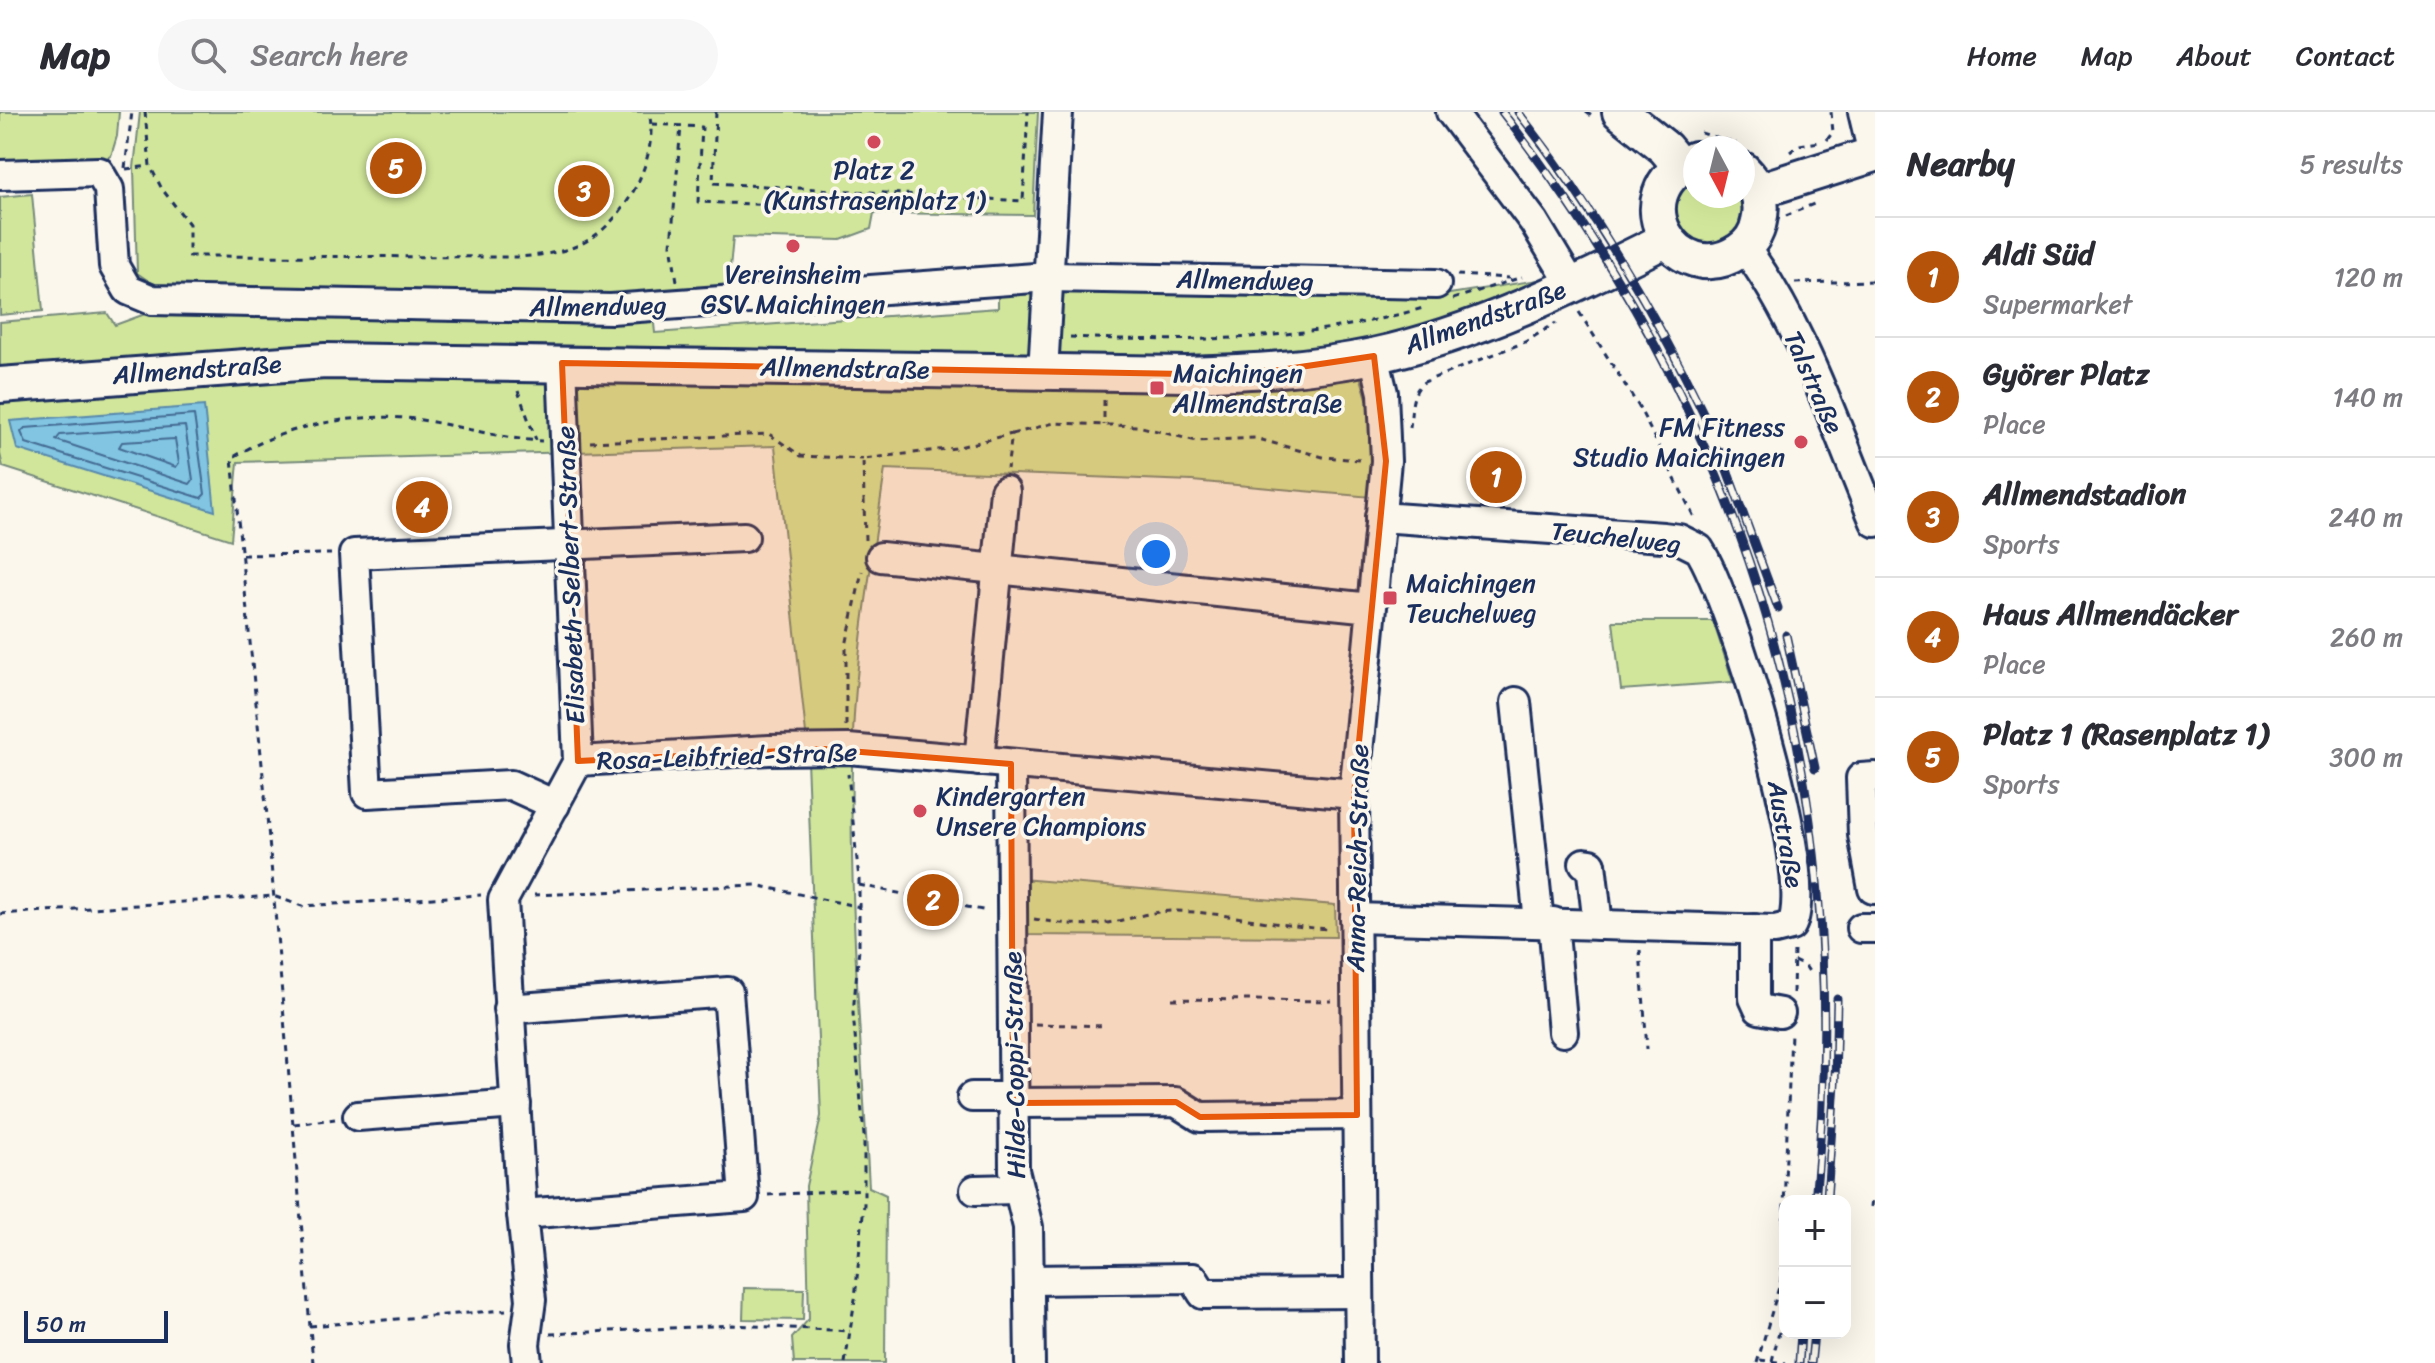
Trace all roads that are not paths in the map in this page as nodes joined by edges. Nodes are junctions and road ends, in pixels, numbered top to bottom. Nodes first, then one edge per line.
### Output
1 (1058, 112) edge
2 (1451, 112) edge
3 (1620, 112) edge
4 (1863, 112) edge
5 (1874, 154) edge
6 (1683, 160) edge
7 (1683, 166) edge
8 (0, 175) edge
9 (1755, 180) edge
10 (1755, 191) edge
11 (1667, 239) junction
12 (1744, 247) junction
13 (1036, 279) junction
14 (1436, 284) road end
15 (1573, 294) junction
16 (1374, 356) junction
17 (562, 363) junction
18 (1043, 372) junction
19 (0, 385) edge
20 (1005, 491) road end
21 (1380, 517) junction
22 (1875, 522) edge
23 (744, 537) dead end
24 (569, 547) junction
25 (1699, 549) joint
26 (869, 556) road end
27 (1000, 571) junction
28 (1371, 608) junction
29 (1516, 702) dead end
30 (578, 761) junction
31 (979, 761) junction
32 (1011, 764) junction
33 (1875, 777) edge
34 (1354, 794) junction
35 (555, 805) junction
36 (1584, 863) dead end
37 (1873, 889) dead end
38 (1546, 922) junction
39 (1355, 924) junction
40 (1598, 925) junction
41 (1754, 929) junction
42 (508, 1009) junction
43 (1788, 1014) road end
44 (1563, 1032) dead end
45 (972, 1097) dead end
46 (1013, 1100) junction
47 (516, 1104) junction
48 (1357, 1115) junction
49 (358, 1116) road end
50 (1016, 1189) junction
51 (975, 1190) dead end
52 (522, 1214) junction
53 (1029, 1280) junction
54 (1359, 1293) junction
55 (527, 1363) edge
56 (1030, 1363) edge
57 (1360, 1363) edge

1 - 13 street
2 - 15 street
3 - 6 main road
4 - 5 street
5 - 9 main road
7 - 11 main road
8 - 13 street, Allmendweg
10 - 12 main road
11 - 12 main road
11 - 15 main road, Allmendstraße
12 - 22 street, Talstraße
13 - 14 street, Allmendweg
13 - 18 street
15 - 16 main road, Allmendstraße
16 - 18 main road, Allmendstraße
16 - 21 street, Anna-Reich-Straße
17 - 18 main road, Allmendstraße
17 - 19 main road, Allmendstraße
17 - 24 street, Elisabeth-Selbert-Straße
20 - 27 street
21 - 25 street, Teuchelweg
21 - 28 street, Anna-Reich-Straße
23 - 24 street
24 - 30 street, Elisabeth-Selbert-Straße
24 - 35 street
25 - 41 street, Austraße
26 - 27 street
27 - 28 street
27 - 31 street
28 - 34 street, Anna-Reich-Straße
29 - 38 street
30 - 31 street, Rosa-Leibfried-Straße
30 - 35 street, Elisabeth-Selbert-Straße
31 - 32 street, Rosa-Leibfried-Straße
32 - 34 street, Rosa-Leibfried-Straße
32 - 46 street, Hilde-Coppi-Straße
33 - 37 street
34 - 39 street, Anna-Reich-Straße
35 - 42 street, Elisabeth-Selbert-Straße
36 - 40 street
38 - 39 street, Austraße
38 - 40 street, Austraße
38 - 44 street
39 - 48 street, Anna-Reich-Straße
40 - 41 street, Austraße
41 - 43 street
42 - 47 street
42 - 52 street
45 - 46 street
46 - 48 street
46 - 50 street, Hilde-Coppi-Straße
47 - 49 street
47 - 52 street
48 - 54 street, Anna-Reich-Straße
50 - 51 street
50 - 53 street, Hilde-Coppi-Straße
52 - 55 street
53 - 54 street
53 - 56 street, Hilde-Coppi-Straße
54 - 57 street, Anna-Reich-Straße

